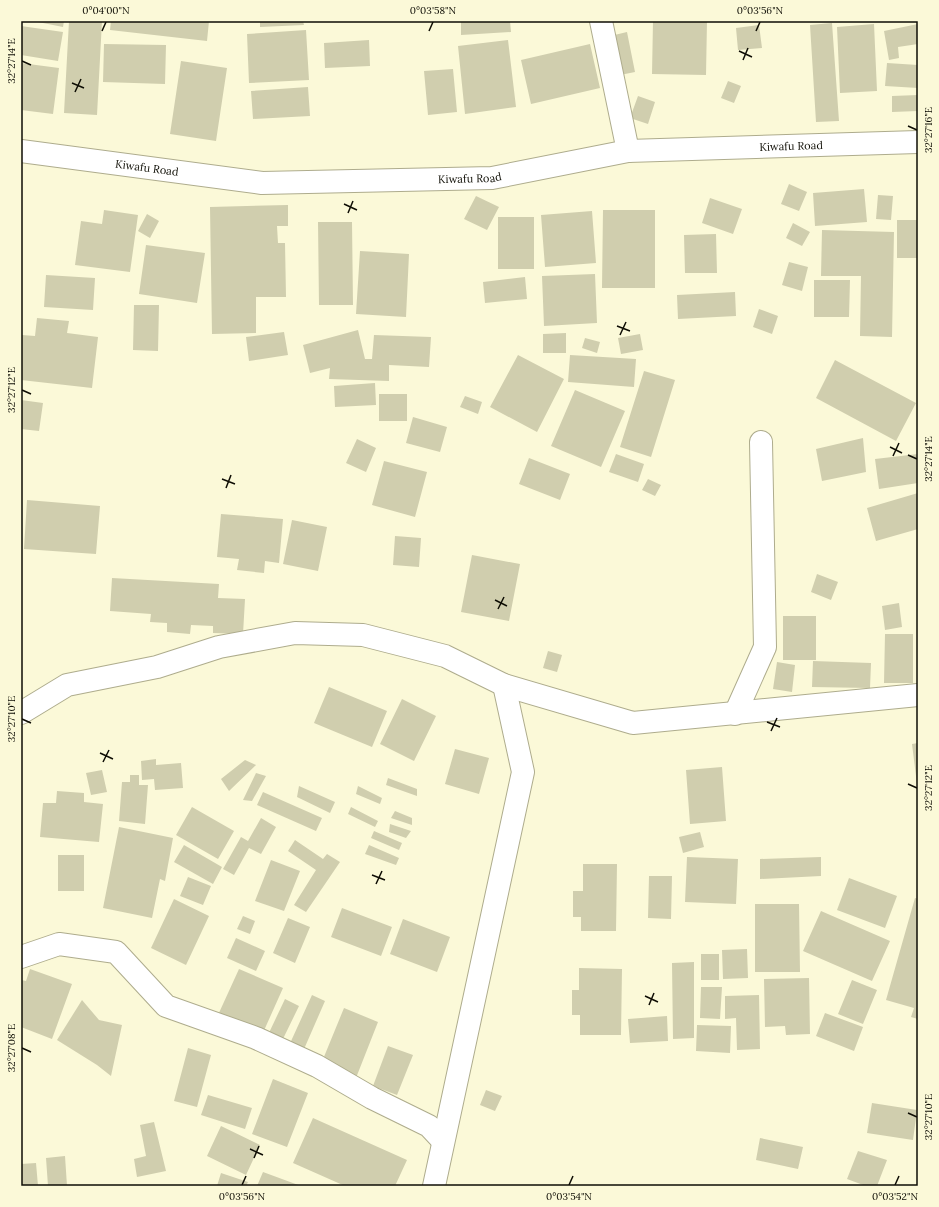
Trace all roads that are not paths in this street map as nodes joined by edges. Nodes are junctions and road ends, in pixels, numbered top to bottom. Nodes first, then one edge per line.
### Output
1 (601, 21) edge
2 (918, 142) edge
3 (21, 151) edge
4 (628, 151) junction
5 (761, 442) dead end
6 (504, 685) junction
7 (918, 695) edge
8 (21, 713) edge
9 (735, 714) junction
10 (21, 957) edge
11 (444, 1141) junction
12 (434, 1186) edge

1 - 4 street
2 - 4 street, Kiwafu Road
3 - 4 street, Kiwafu Road
5 - 9 street
6 - 8 street
6 - 9 street
6 - 11 street
7 - 9 street
10 - 11 street
11 - 12 street

